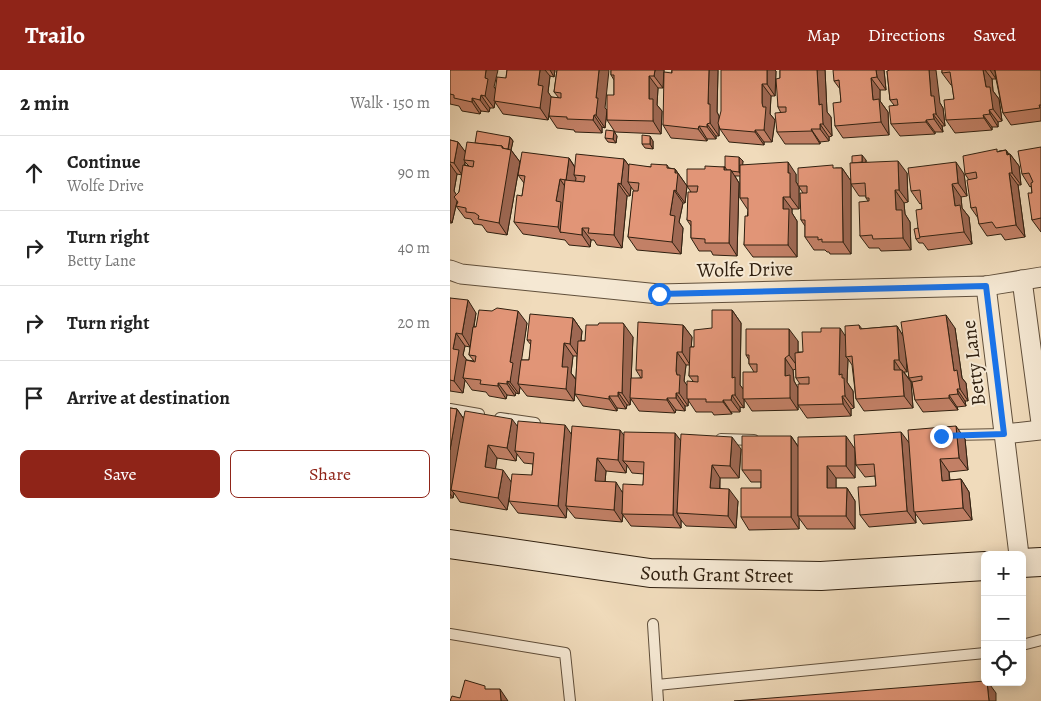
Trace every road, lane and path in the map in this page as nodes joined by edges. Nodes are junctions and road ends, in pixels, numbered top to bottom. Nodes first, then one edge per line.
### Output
1 (450, 270) edge
2 (1041, 277) edge
3 (1022, 280) junction
4 (986, 286) junction
5 (450, 409) edge
6 (1041, 423) edge
7 (548, 425) edge
8 (1041, 430) edge
9 (1004, 434) junction
10 (941, 436) edge
11 (710, 438) edge
12 (768, 440) edge
13 (450, 544) edge
14 (1019, 551) edge
15 (1041, 562) edge
16 (1026, 563) edge
17 (981, 566) edge
18 (652, 624) dead end
19 (450, 634) edge
20 (1041, 640) edge
21 (1026, 645) edge
22 (981, 654) edge
23 (657, 685) junction
24 (570, 701) edge
25 (658, 701) edge

1 - 4 street, Wolfe Drive
2 - 3 street, Wolfe Drive
3 - 4 street, Wolfe Drive
3 - 6 street
4 - 9 street, Betty Lane
5 - 7 lane
8 - 9 street
9 - 10 lane
9 - 14 street, Betty Lane
11 - 12 lane
13 - 17 street, South Grant Street
15 - 16 street
18 - 23 lane
19 - 24 lane
20 - 21 lane
22 - 23 lane
23 - 25 lane

